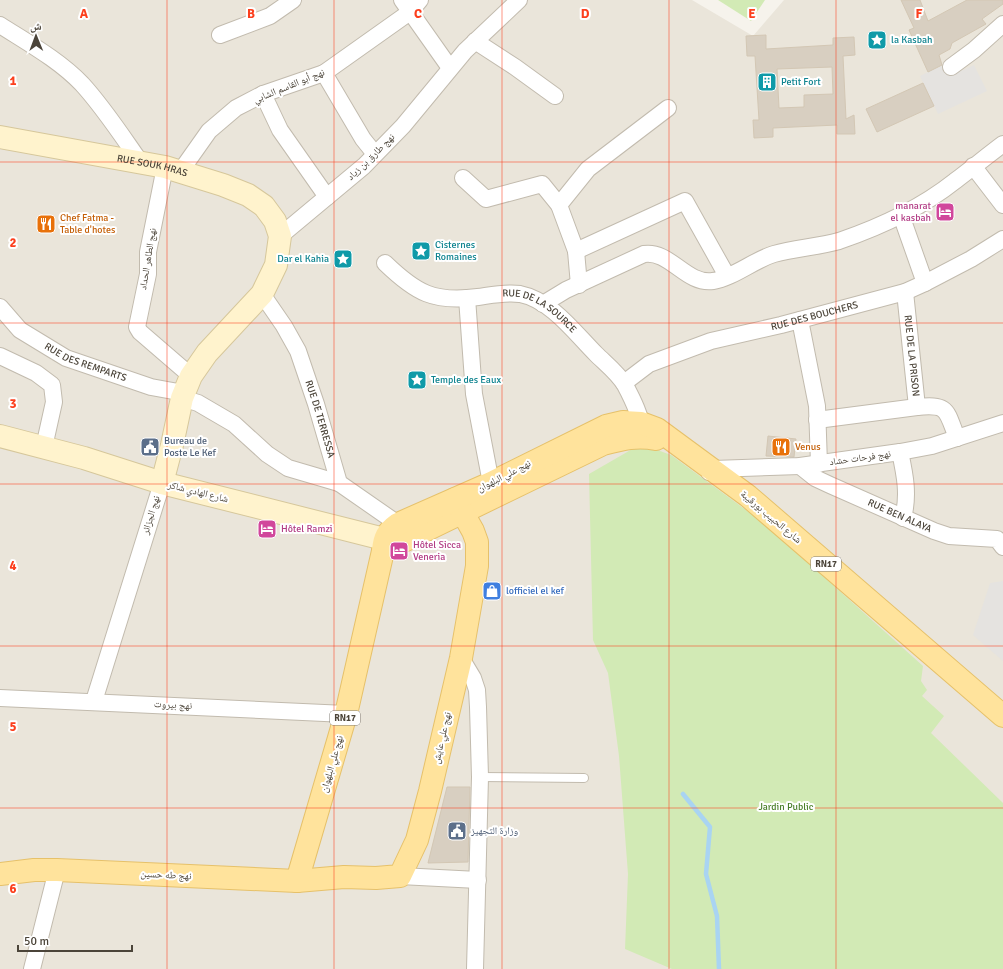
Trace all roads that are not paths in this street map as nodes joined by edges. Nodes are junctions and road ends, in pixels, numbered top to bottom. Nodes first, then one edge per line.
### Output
1 (293, 0) edge
2 (519, 0) edge
3 (411, 4) edge
4 (1003, 24) edge
5 (0, 25) edge
6 (220, 35) dead end
7 (475, 41) junction
8 (951, 67) dead end
9 (450, 68) junction
10 (324, 73) junction
11 (263, 94) junction
12 (555, 96) dead end
13 (668, 108) dead end
14 (0, 137) edge
15 (1003, 144) edge
16 (375, 154) junction
17 (141, 163) junction
18 (973, 166) junction
19 (172, 169) junction
20 (463, 178) dead end
21 (328, 197) junction
22 (559, 205) junction
23 (1003, 205) edge
24 (901, 215) junction
25 (280, 236) junction
26 (1002, 242) edge
27 (576, 251) junction
28 (386, 263) dead end
29 (727, 276) junction
30 (925, 283) junction
31 (579, 285) junction
32 (905, 292) junction
33 (262, 294) junction
34 (467, 298) junction
35 (543, 304) junction
36 (0, 307) edge
37 (800, 320) junction
38 (0, 356) edge
39 (624, 383) junction
40 (186, 389) junction
41 (917, 407) junction
42 (817, 420) junction
43 (1003, 423) edge
44 (642, 430) junction
45 (0, 436) edge
46 (957, 438) junction
47 (44, 447) junction
48 (900, 452) junction
49 (819, 464) junction
50 (800, 466) junction
51 (709, 472) junction
52 (162, 483) junction
53 (339, 483) junction
54 (491, 483) junction
55 (459, 506) junction
56 (903, 518) junction
57 (391, 540) junction
58 (1003, 547) edge
59 (462, 658) junction
60 (0, 698) edge
61 (94, 701) junction
62 (346, 714) junction
63 (1003, 716) edge
64 (1003, 730) edge
65 (480, 777) junction
66 (584, 778) dead end
67 (0, 859) edge
68 (34, 870) junction
69 (57, 870) junction
70 (0, 874) edge
71 (400, 876) junction
72 (478, 880) junction
73 (298, 881) junction
74 (32, 969) edge
75 (476, 969) edge

1 - 6 street
2 - 7 street, نهج طارق بن زياد
3 - 9 street
3 - 10 street, نهج أبو القاسم الشابي
4 - 8 street
5 - 17 street
7 - 9 street, نهج طارق بن زياد
7 - 12 street
9 - 16 street, نهج طارق بن زياد
10 - 11 street, نهج أبو القاسم الشابي
10 - 16 street
11 - 19 street, نهج أبو القاسم الشابي
11 - 21 street
13 - 22 street
14 - 17 street, RUE SOUK HRAS
15 - 18 street
16 - 21 street, نهج طارق بن زياد
17 - 19 street, RUE SOUK HRAS
18 - 23 street
18 - 24 street
19 - 25 street, RUE SOUK HRAS
19 - 40 street, نهج الطاهر الحداد
20 - 22 street
21 - 25 street, نهج طارق بن زياد
22 - 27 street
24 - 29 street
24 - 30 street
25 - 33 street, نهج الجزائر
26 - 30 street, RUE DES BOUCHERS
27 - 29 street
27 - 31 street
28 - 34 street, RUE DE LA SOURCE
29 - 31 street
30 - 32 street, RUE DES BOUCHERS
31 - 35 street
32 - 37 street, RUE DES BOUCHERS
32 - 41 street, RUE DE LA PRISON
33 - 40 street, نهج الجزائر
33 - 53 street, RUE DE TERRESSA
34 - 35 street, RUE DE LA SOURCE
34 - 54 street
35 - 39 street, RUE DE LA SOURCE
36 - 40 street, RUE DES REMPARTS
37 - 39 street, RUE DES BOUCHERS
37 - 42 street
38 - 47 street
39 - 44 street, RUE DE LA SOURCE
40 - 52 street, نهج الجزائر
40 - 53 street
41 - 42 street
41 - 46 street, RUE DE LA PRISON
42 - 49 street
43 - 46 street, نهج فرحات حشاد
44 - 51 main road, شارع الحبيب بورقيبة / RN17
44 - 54 main road, نهج علي البلهوان / RN17
44 - 55 main road, نهج علي البلهوان / RN17
45 - 47 street, شارع الهادي شاكر
46 - 48 street, نهج فرحات حشاد
47 - 52 street, شارع الهادي شاكر
48 - 49 street, نهج فرحات حشاد
48 - 56 street
49 - 50 street, نهج فرحات حشاد
50 - 51 street, نهج فرحات حشاد
50 - 56 street, RUE BEN ALAYA
51 - 63 main road, شارع الحبيب بورقيبة / RN17
51 - 64 main road, شارع الحبيب بورقيبة / RN17
52 - 57 street, شارع الهادي شاكر
52 - 61 street, نهج الجزائر
53 - 57 street
54 - 55 main road, نهج علي البلهوان / RN17
55 - 57 main road, نهج علي البلهوان / RN17
55 - 59 main road, نهج علي عايش
56 - 58 street, RUE BEN ALAYA
57 - 62 main road, نهج علي البلهوان / RN17
59 - 65 street
59 - 71 main road, نهج علي عايش
60 - 61 street, نهج بيروت
61 - 62 street, نهج بيروت
62 - 73 main road, نهج علي البلهوان / RN17
65 - 66 lane
65 - 72 street
67 - 68 main road, نهج طه حسين
68 - 69 main road, نهج طه حسين
68 - 70 main road, نهج طه حسين
69 - 73 main road, نهج طه حسين
69 - 74 street
71 - 72 street
71 - 73 main road
72 - 75 street

